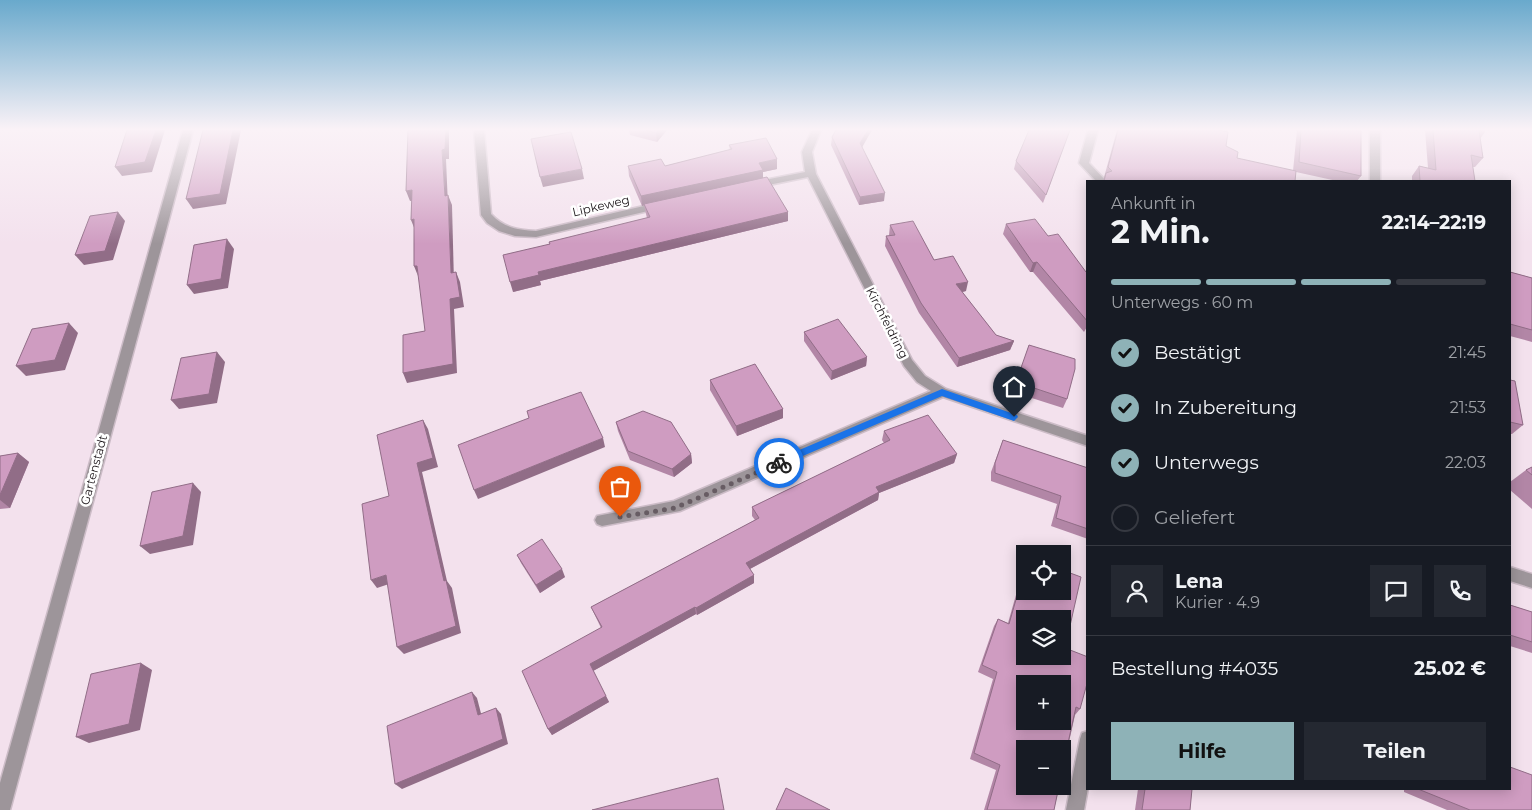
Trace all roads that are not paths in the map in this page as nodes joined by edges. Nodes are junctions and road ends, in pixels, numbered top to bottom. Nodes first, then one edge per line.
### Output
1 (178, 168) edge
2 (482, 168) edge
3 (809, 168) edge
4 (1089, 168) edge
5 (811, 174) junction
6 (1100, 180) edge
7 (741, 188) edge
8 (672, 203) edge
9 (942, 392) junction
10 (1086, 440) edge
11 (602, 520) dead end
12 (1511, 574) edge
13 (1532, 581) edge
14 (1086, 750) edge
15 (1, 810) edge
16 (1075, 810) edge

1 - 15 street, Gartenstadt
2 - 8 street, Lipkeweg
3 - 5 street, Kirchfeldring
4 - 6 street
5 - 7 street
5 - 9 street, Kirchfeldring
9 - 10 street, Kirchfeldring
9 - 11 street
12 - 13 street
14 - 16 street

